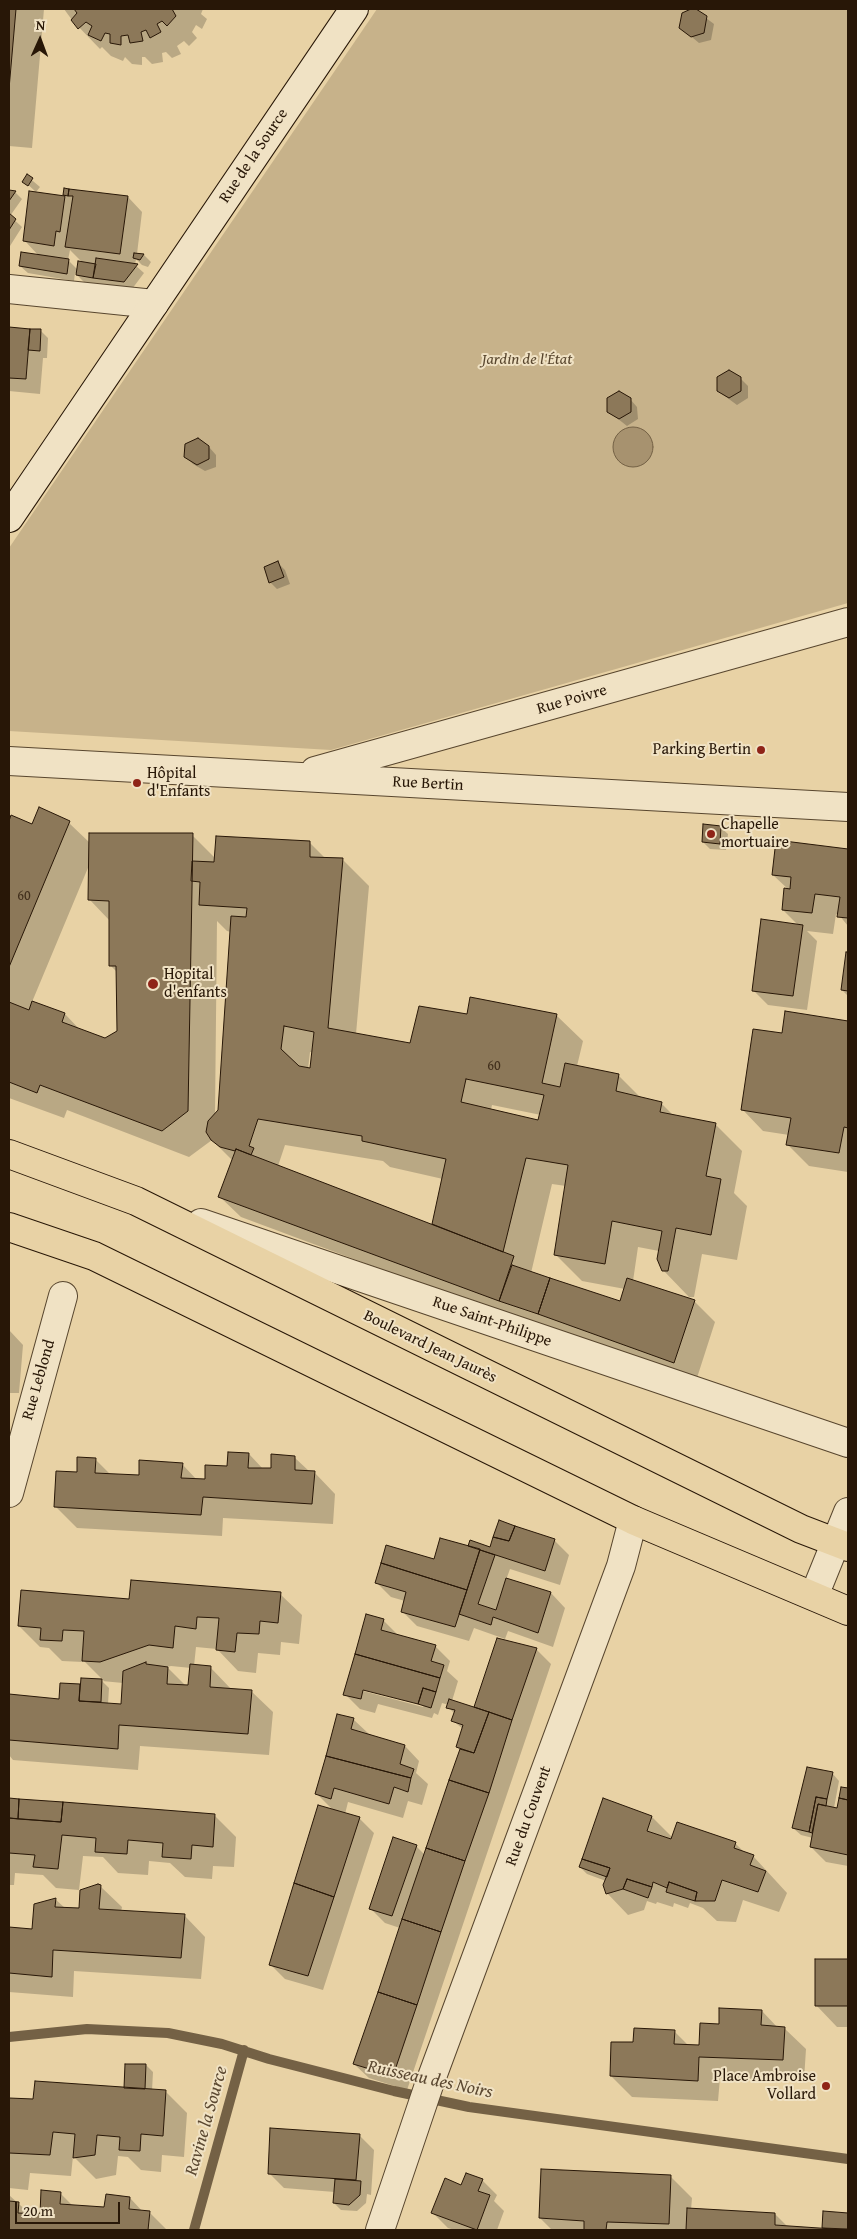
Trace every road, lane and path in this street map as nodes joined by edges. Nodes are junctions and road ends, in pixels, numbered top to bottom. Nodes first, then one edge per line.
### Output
1 (354, 9) edge
2 (9, 289) edge
3 (154, 304) junction
4 (9, 518) edge
5 (848, 622) edge
6 (9, 761) edge
7 (295, 777) junction
8 (848, 807) edge
9 (9, 1154) edge
10 (136, 1201) junction
11 (9, 1227) edge
12 (62, 1296) dead end
13 (848, 1443) edge
14 (9, 1493) edge
15 (848, 1512) edge
16 (633, 1520) junction
17 (842, 1545) edge
18 (814, 1596) junction
19 (848, 1611) edge
20 (380, 2230) edge

1 - 3 street, Rue de la Source
2 - 3 street
3 - 4 street, Rue de la Source
5 - 7 street, Rue Poivre
6 - 7 street, Rue Bertin
7 - 8 street, Rue Bertin
9 - 10 main road, Boulevard Jean Jaurès
10 - 13 street, Rue Saint-Philippe
10 - 17 main road, Boulevard Jean Jaurès
11 - 16 main road
12 - 14 street, Rue Leblond
15 - 17 street
16 - 18 main road
16 - 20 street, Rue du Couvent
17 - 18 street
18 - 19 main road

